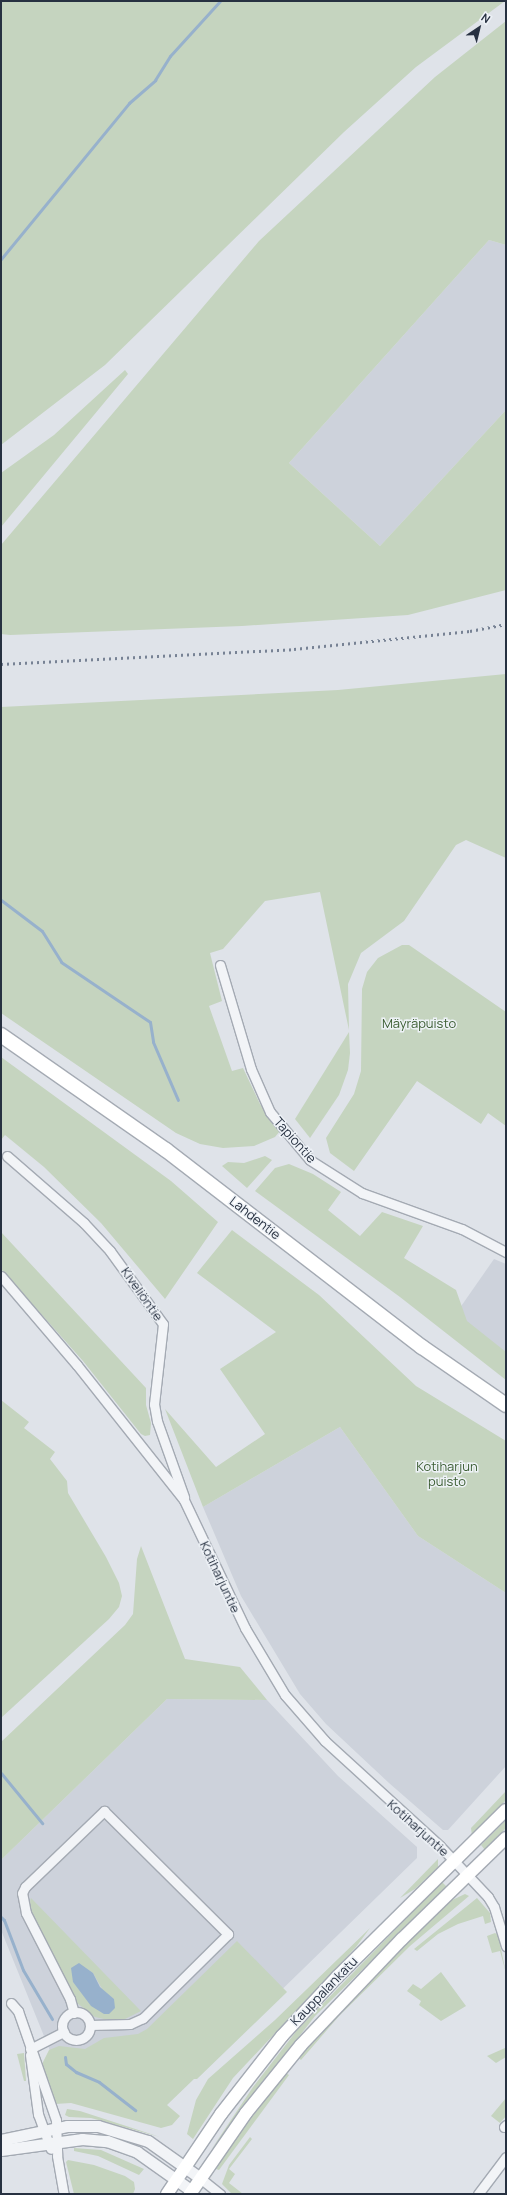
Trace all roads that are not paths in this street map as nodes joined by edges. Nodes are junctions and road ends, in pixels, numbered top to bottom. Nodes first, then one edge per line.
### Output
1 (220, 965) dead end
2 (1, 1035) edge
3 (7, 1156) dead end
4 (506, 1252) edge
5 (1, 1276) edge
6 (506, 1405) edge
7 (184, 1500) junction
8 (506, 1810) edge
9 (506, 1838) edge
10 (456, 1861) junction
11 (468, 1876) junction
12 (506, 1946) edge
13 (11, 2003) dead end
14 (74, 2013) junction
15 (90, 2024) junction
16 (64, 2032) junction
17 (30, 2050) junction
18 (57, 2127) junction
19 (42, 2130) junction
20 (1, 2140) edge
21 (52, 2144) junction
22 (1, 2150) edge
23 (506, 2157) edge
24 (185, 2167) junction
25 (200, 2178) junction
26 (177, 2180) junction
27 (193, 2193) edge
28 (64, 2194) edge
29 (167, 2194) edge
30 (220, 2194) edge
31 (478, 2194) edge

1 - 4 street, Tapiontie
2 - 6 highway, Lahdentie
3 - 7 street, Kiveliöntie
5 - 7 street, Kotiharjuntie
7 - 10 street, Kotiharjuntie
8 - 10 main road, Kauppalankatu
9 - 11 main road, Kauppalankatu
10 - 11 street, Kotiharjuntie
10 - 24 main road, Kauppalankatu
11 - 12 street, Kotiharjuntie
11 - 25 main road, Kauppalankatu
13 - 17 street
14 - 15 street
14 - 15 street
14 - 16 street
15 - 16 street
16 - 17 street
17 - 18 street
17 - 19 street
18 - 19 street
18 - 21 street
18 - 24 street
19 - 20 street
19 - 21 street
21 - 22 street
21 - 26 street
21 - 28 street
23 - 31 street
24 - 25 street
24 - 26 main road, Kauppalankatu
25 - 27 main road, Kauppalankatu
25 - 30 street
26 - 27 street
26 - 29 main road, Kauppalankatu

